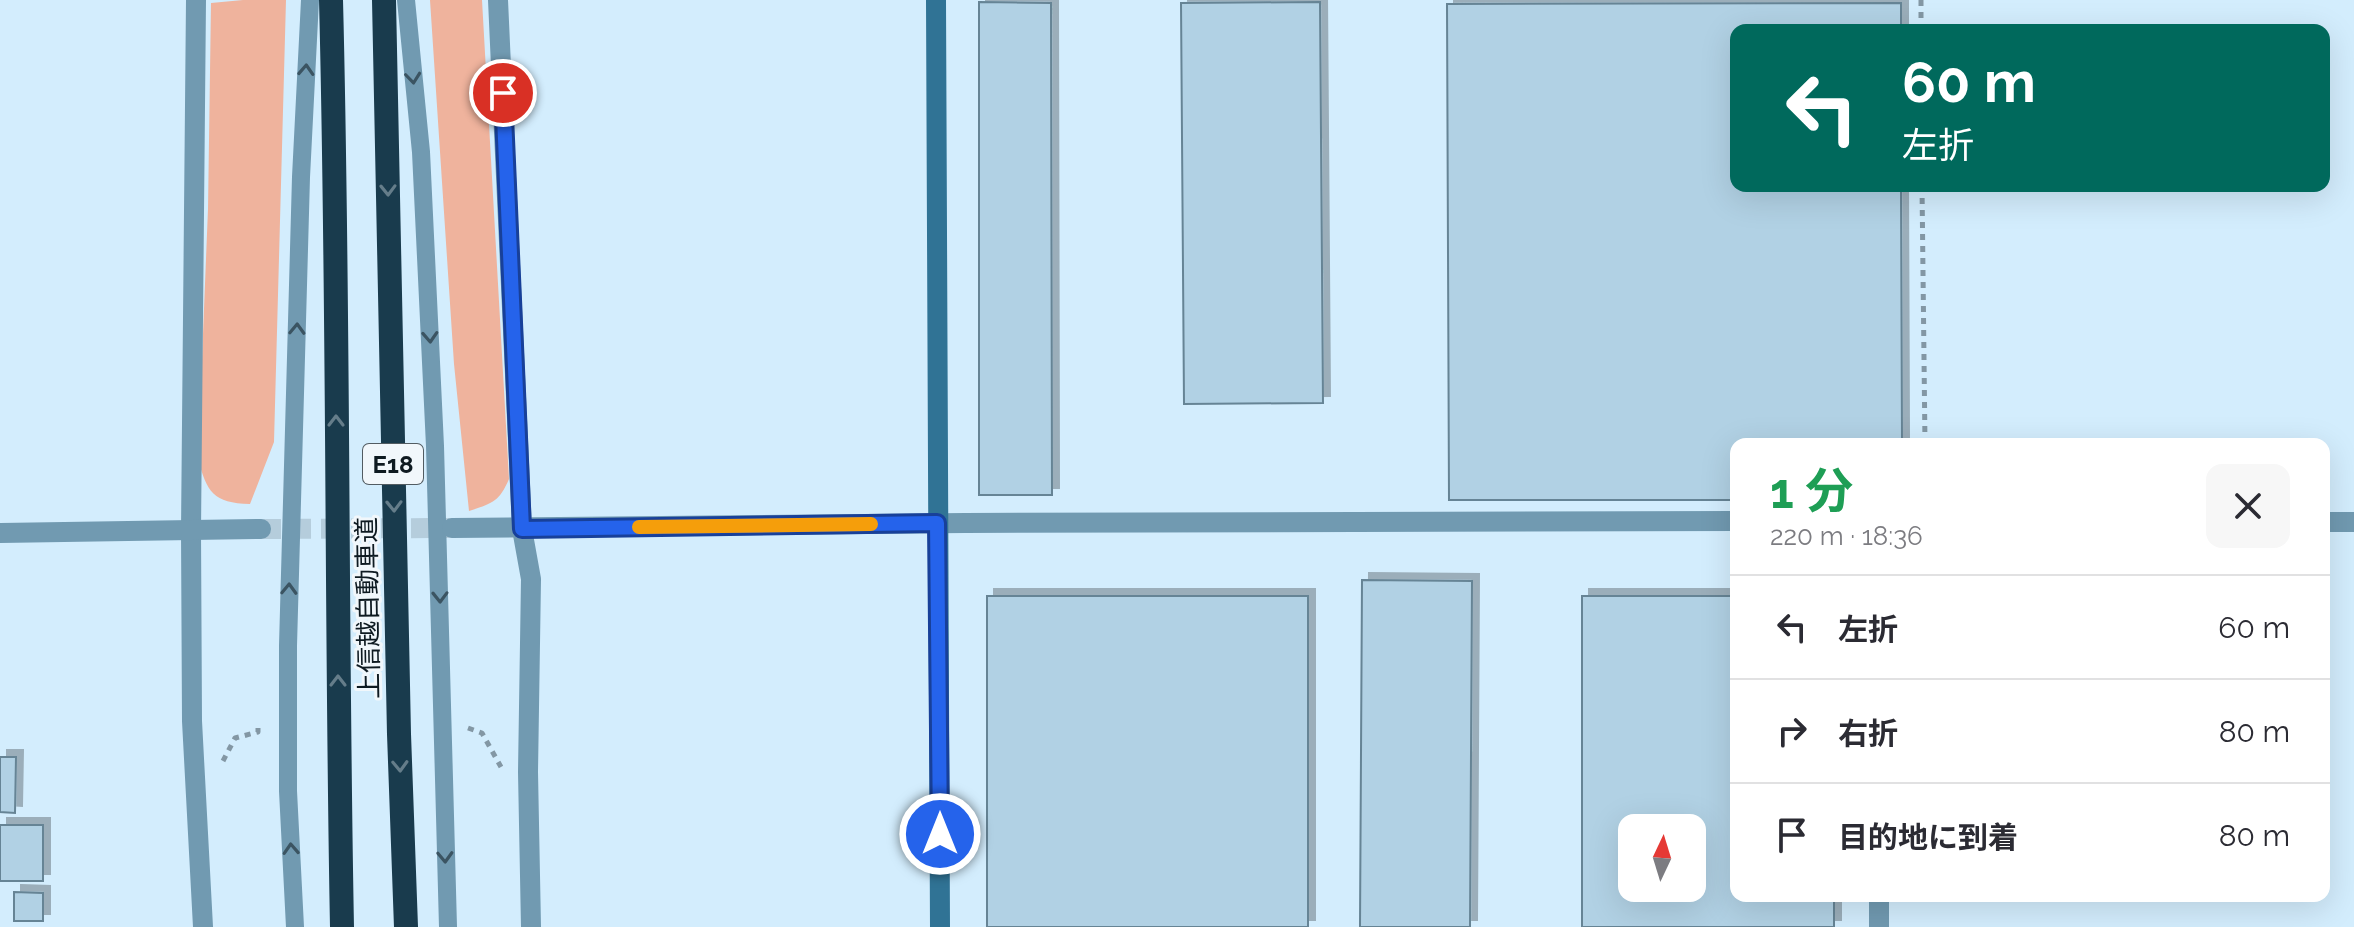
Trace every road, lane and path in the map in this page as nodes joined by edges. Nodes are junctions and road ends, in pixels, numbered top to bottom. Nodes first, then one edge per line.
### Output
1 (196, 0) edge
2 (310, 0) edge
3 (331, 0) edge
4 (384, 0) edge
5 (406, 0) edge
6 (498, 0) edge
7 (936, 0) edge
8 (1921, 0) edge
9 (1921, 24) edge
10 (1922, 192) edge
11 (1925, 438) edge
12 (1730, 521) edge
13 (2330, 522) edge
14 (2354, 522) edge
15 (937, 523) junction
16 (452, 528) tunnel mouth
17 (261, 529) tunnel mouth
18 (522, 529) junction
19 (191, 531) junction
20 (0, 533) edge
21 (455, 723) dead end
22 (258, 724) dead end
23 (528, 772) junction
24 (195, 784) junction
25 (1879, 902) edge
26 (203, 927) edge
27 (295, 927) edge
28 (342, 927) edge
29 (406, 927) edge
30 (448, 927) edge
31 (531, 927) edge
32 (940, 927) edge
33 (1879, 927) edge

1 - 19 street
27 -> 2 lane
28 -> 3 highway, 上信越自動車道 / E18
4 -> 29 highway, 上信越自動車道 / E18
5 -> 30 lane
6 - 18 street
7 - 15 street
8 - 9 path
10 - 11 path
12 - 15 street
13 - 14 street
15 - 18 street
15 - 32 street
16 - 18 street
17 - 19 street
18 - 23 street
19 - 20 street
19 - 24 street
21 - 23 path
22 - 24 path
23 - 31 street
24 - 26 street
25 - 33 street

